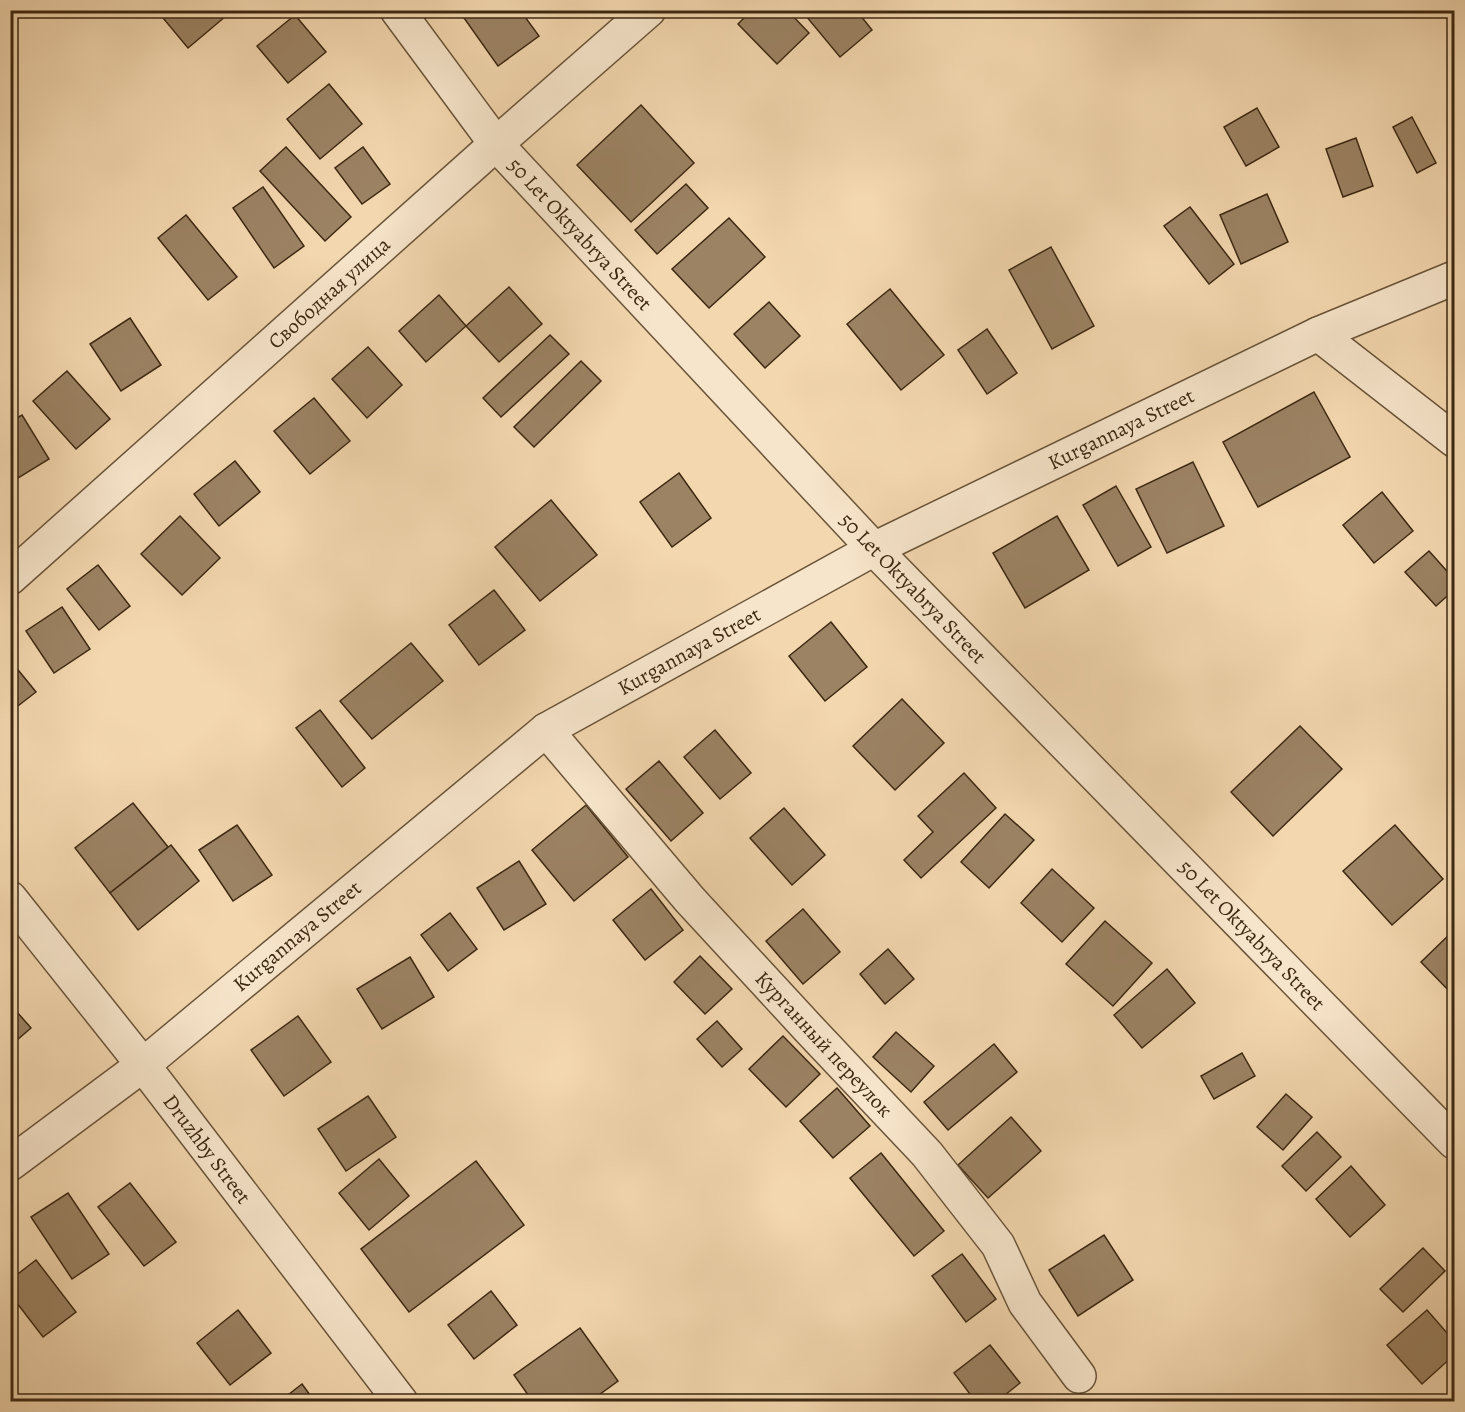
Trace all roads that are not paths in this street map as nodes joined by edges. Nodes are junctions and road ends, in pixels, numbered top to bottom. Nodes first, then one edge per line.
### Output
1 (396, 10) edge
2 (649, 10) edge
3 (496, 144) junction
4 (1455, 278) edge
5 (1318, 334) junction
6 (1455, 440) edge
7 (874, 549) junction
8 (10, 578) edge
9 (546, 730) junction
10 (10, 898) edge
11 (143, 1065) junction
12 (1455, 1142) edge
13 (10, 1164) edge
14 (1079, 1376) dead end
15 (401, 1401) edge

1 - 3 street, 50 Let Oktyabrya Street
2 - 3 street, Свободная улица
3 - 7 street, 50 Let Oktyabrya Street
3 - 8 street, Свободная улица
4 - 5 street, Kurgannaya Street
5 - 6 street
5 - 7 street, Kurgannaya Street
7 - 9 street, Kurgannaya Street
7 - 12 street, 50 Let Oktyabrya Street
9 - 11 street, Kurgannaya Street
9 - 14 street, Курганный переулок
10 - 11 street, Druzhby Street
11 - 13 street, Kurgannaya Street
11 - 15 street, Druzhby Street

